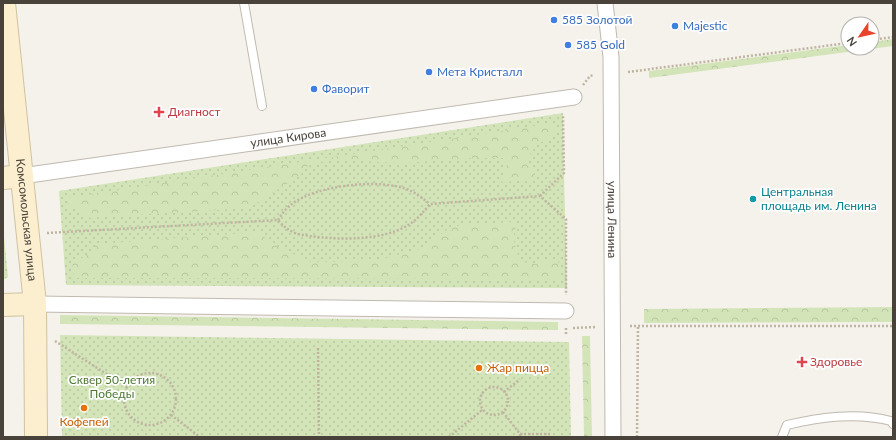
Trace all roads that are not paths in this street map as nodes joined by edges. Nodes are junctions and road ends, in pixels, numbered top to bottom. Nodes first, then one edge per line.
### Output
1 (4, 3) edge
2 (244, 3) edge
3 (605, 3) edge
4 (574, 98) road end
5 (262, 106) dead end
6 (12, 177) edge
7 (35, 304) junction
8 (3, 305) edge
9 (566, 311) road end
10 (893, 424) edge
11 (36, 437) edge
12 (613, 437) edge
13 (782, 437) edge

1 - 6 main road, Комсомольская улица
2 - 5 lane
3 - 12 street, улица Ленина
4 - 6 street, улица Кирова
6 - 7 main road, Комсомольская улица
7 - 8 main road
7 - 9 street
7 - 11 main road, Комсомольская улица
10 - 13 lane

